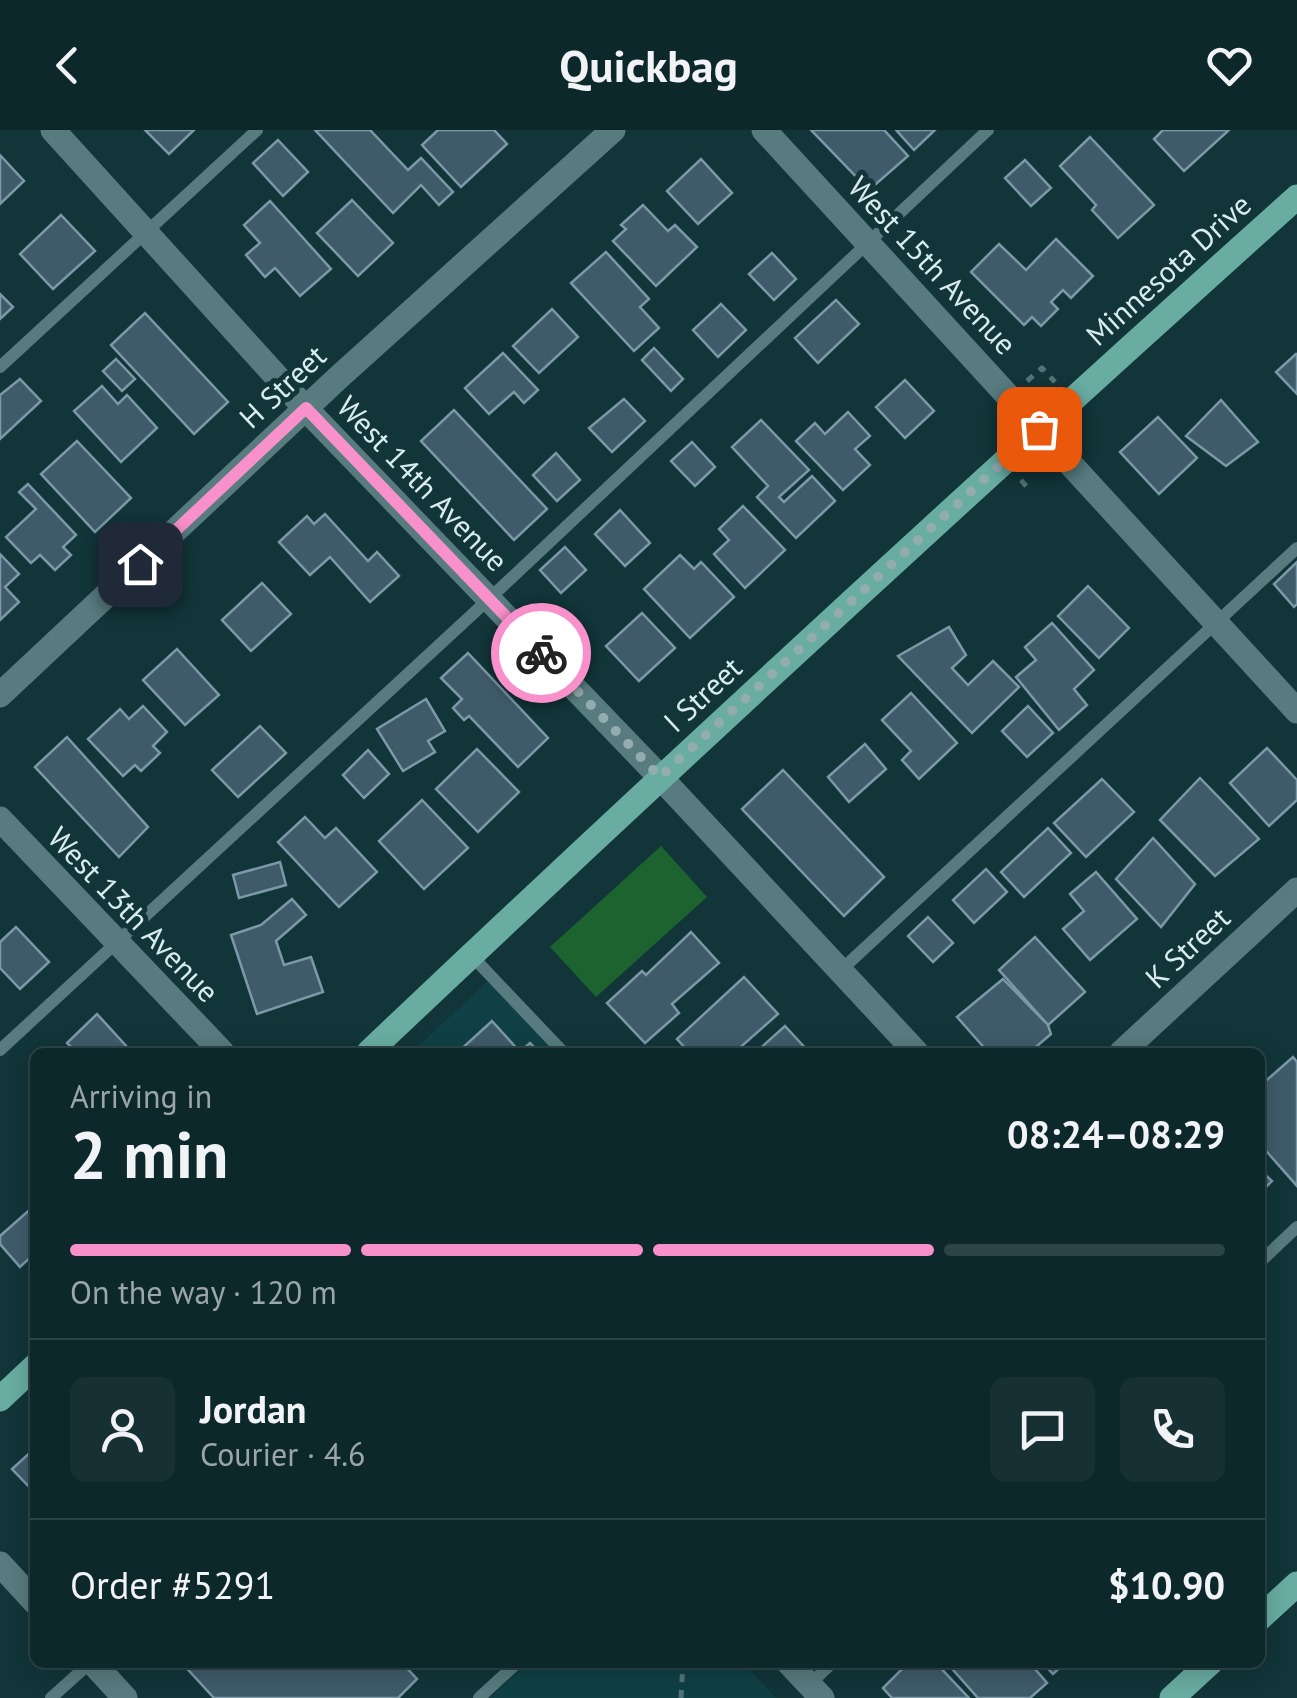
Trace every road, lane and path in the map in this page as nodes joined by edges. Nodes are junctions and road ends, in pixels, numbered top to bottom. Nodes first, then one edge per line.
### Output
1 (52, 130) edge
2 (258, 130) edge
3 (614, 130) edge
4 (764, 130) edge
5 (988, 130) edge
6 (1297, 197) edge
7 (146, 232) junction
8 (868, 243) junction
9 (0, 367) edge
10 (306, 408) junction
11 (1039, 429) junction
12 (1297, 548) edge
13 (489, 599) junction
14 (1217, 623) junction
15 (0, 695) edge
16 (1297, 710) edge
17 (660, 777) junction
18 (0, 820) edge
19 (1297, 890) edge
20 (118, 943) junction
21 (471, 955) junction
22 (840, 971) junction
23 (218, 1048) edge
24 (373, 1048) edge
25 (559, 1048) edge
26 (912, 1048) edge
27 (1126, 1048) edge
28 (0, 1050) edge
29 (1297, 1227) edge
30 (1265, 1257) edge
31 (30, 1371) edge
32 (0, 1399) edge
33 (0, 1564) edge
34 (1297, 1584) edge
35 (30, 1597) edge
36 (1265, 1613) edge
37 (84, 1668) edge
38 (96, 1668) edge
39 (512, 1668) edge
40 (683, 1668) edge
41 (794, 1668) edge
42 (830, 1668) edge
43 (1204, 1668) edge
44 (816, 1692) edge
45 (52, 1698) edge
46 (124, 1698) edge
47 (479, 1698) edge
48 (681, 1698) edge
49 (1172, 1698) edge

1 - 7 street, West 14th Avenue
2 - 7 lane
3 - 10 street, H Street
4 - 8 street, West 15th Avenue
5 - 8 lane
6 - 11 main road, Minnesota Drive
7 - 9 lane
7 - 10 street, West 14th Avenue
8 - 11 street, West 15th Avenue
8 - 13 lane
10 - 13 street, West 14th Avenue
10 - 15 street, H Street
11 - 14 street, West 15th Avenue
11 - 17 main road, I Street
12 - 14 lane
13 - 17 street, West 14th Avenue
13 - 20 lane
14 - 16 street, West 15th Avenue
14 - 22 lane
17 - 21 main road, I Street
17 - 22 street, West 14th Avenue
18 - 20 street, West 13th Avenue
19 - 27 street, K Street
20 - 23 street, West 13th Avenue
20 - 28 lane
21 - 24 main road, I Street
21 - 25 lane
22 - 26 street, West 14th Avenue
29 - 30 lane
31 - 32 main road
33 - 35 street
34 - 36 main road
37 - 45 lane
38 - 46 street
39 - 47 lane
40 - 48 path
41 - 44 street
42 - 44 lane
43 - 49 main road

